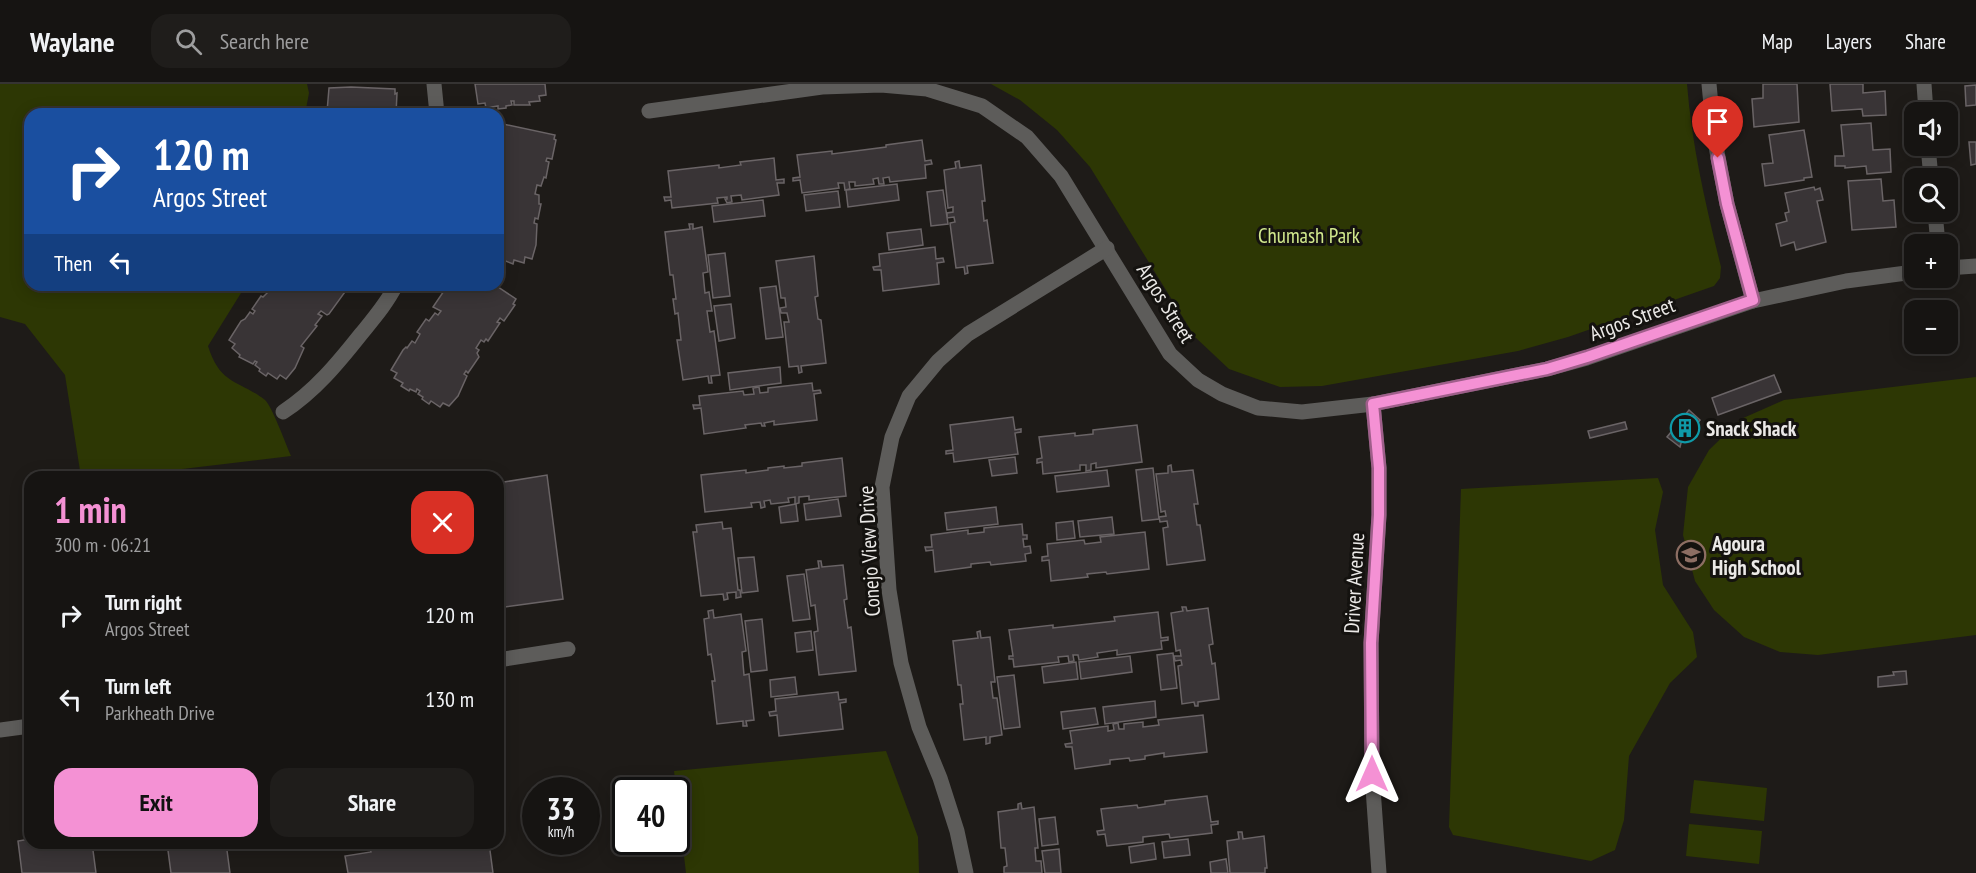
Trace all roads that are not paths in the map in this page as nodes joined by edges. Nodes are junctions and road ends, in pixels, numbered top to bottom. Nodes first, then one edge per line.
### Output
1 (434, 84) edge
2 (1709, 84) edge
3 (1924, 84) edge
4 (1925, 102) edge
5 (436, 108) edge
6 (649, 111) dead end
7 (1107, 248) junction
8 (1976, 266) edge
9 (1958, 267) edge
10 (1904, 273) edge
11 (393, 291) edge
12 (1753, 300) junction
13 (1373, 404) junction
14 (283, 412) dead end
15 (568, 650) dead end
16 (504, 659) edge
17 (24, 727) edge
18 (0, 730) edge
19 (966, 873) edge
20 (1379, 873) edge

1 - 5 street
2 - 12 street
3 - 4 street
6 - 7 street, Argos Street
7 - 13 street, Argos Street
7 - 19 street, Conejo View Drive
8 - 9 street
10 - 12 street, Argos Street
11 - 14 street
12 - 13 street, Argos Street
13 - 20 street, Driver Avenue
15 - 16 street
17 - 18 street

